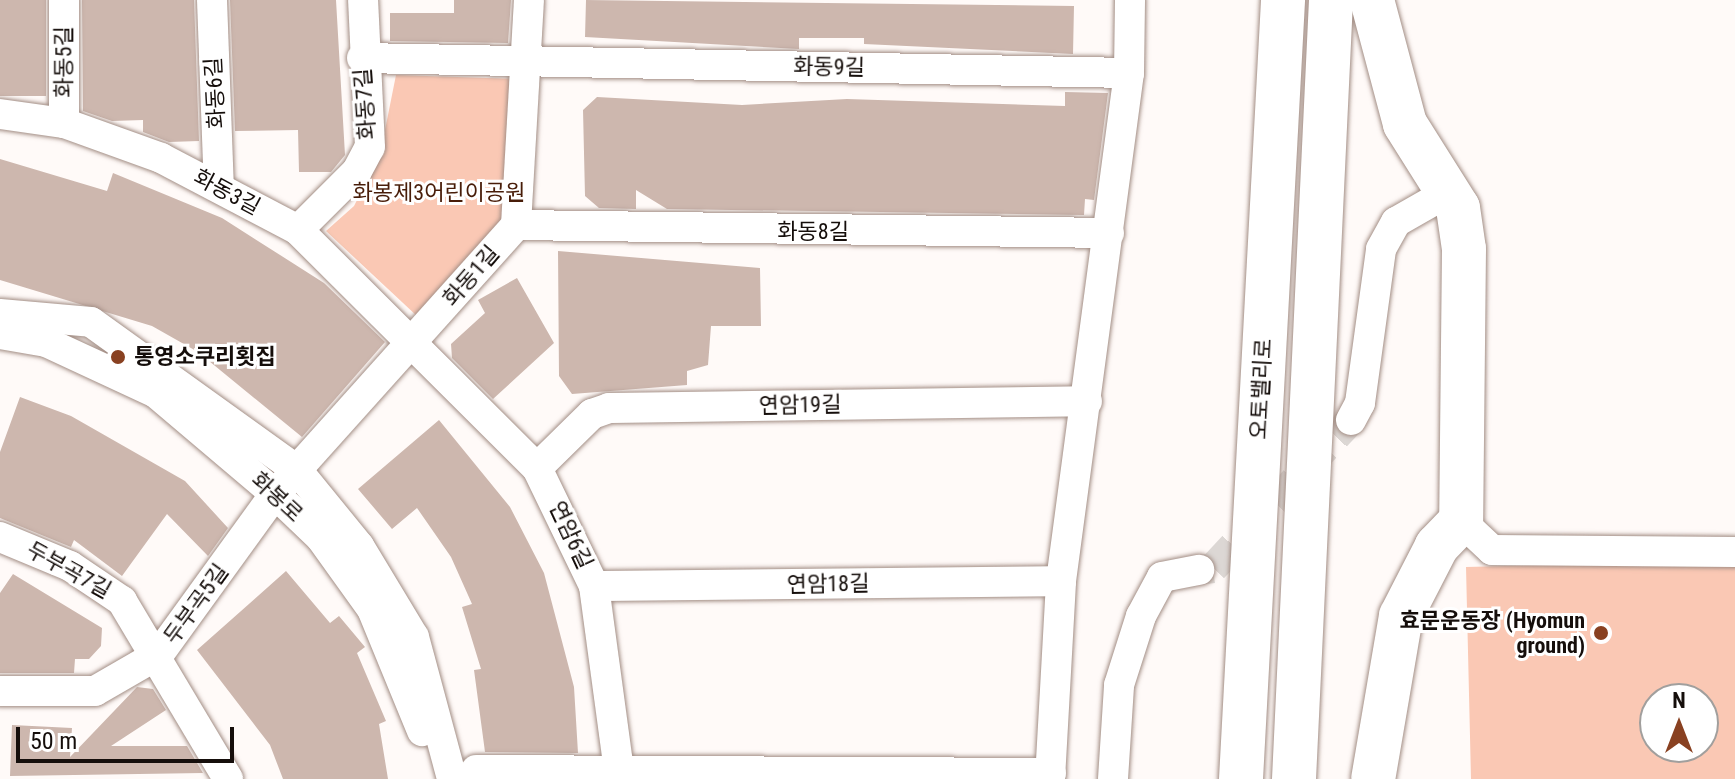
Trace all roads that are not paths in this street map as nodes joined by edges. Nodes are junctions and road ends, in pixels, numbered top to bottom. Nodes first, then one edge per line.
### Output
1 (64, 0) edge
2 (212, 0) edge
3 (363, 0) edge
4 (529, 0) edge
5 (1130, 0) edge
6 (1283, 0) edge
7 (1331, 0) edge
8 (1372, 0) edge
9 (362, 58) junction
10 (529, 61) junction
11 (1129, 73) junction
12 (0, 114) edge
13 (64, 123) junction
14 (219, 187) junction
15 (1445, 194) junction
16 (516, 225) junction
17 (298, 230) junction
18 (1109, 233) junction
19 (0, 314) edge
20 (0, 334) edge
21 (413, 343) junction
22 (1087, 401) junction
23 (1351, 420) tunnel mouth
24 (537, 468) junction
25 (297, 470) junction
26 (275, 494) junction
27 (1461, 521) junction
28 (0, 537) edge
29 (1735, 552) edge
30 (1199, 570) tunnel mouth
31 (1061, 581) junction
32 (594, 586) junction
33 (159, 654) junction
34 (0, 691) edge
35 (446, 774) edge
36 (620, 774) edge
37 (1050, 776) edge
38 (228, 779) edge
39 (1113, 779) edge
40 (1241, 779) edge
41 (1294, 779) edge
42 (1373, 779) edge

1 - 13 street, 화동5길
2 - 14 street, 화동6길
3 - 9 street, 화동7길
4 - 10 street, 화동1길
5 - 11 street
6 - 40 highway, 오토밸리로
7 - 41 highway
8 - 15 highway
9 - 10 street, 화동9길
9 - 17 street, 화동7길
10 - 11 street, 화동9길
10 - 16 street, 화동1길
11 - 18 street
12 - 13 street, 화동3길
13 - 14 street, 화동3길
14 - 17 street, 화동3길
15 - 23 street
15 - 27 highway
16 - 18 street, 화동8길
16 - 21 street, 화동1길
17 - 21 street, 화동3길
18 - 22 street
19 - 25 street
20 - 26 street, 화봉로
21 - 24 street, 연암6길
21 - 25 street, 화동1길
22 - 24 street, 연암19길
22 - 31 street
24 - 32 street, 연암6길
25 - 26 street, 화동1길
25 - 35 street
26 - 33 street, 두부곡5길
26 - 35 street, 화봉로
27 - 29 street
27 - 42 highway
28 - 33 street, 두부곡7길
30 - 39 street
31 - 32 street, 연암18길
31 - 37 street
32 - 36 street, 연암6길
33 - 34 street, 두부곡5길
33 - 38 street, 두부곡7길
35 - 36 street
36 - 37 street

